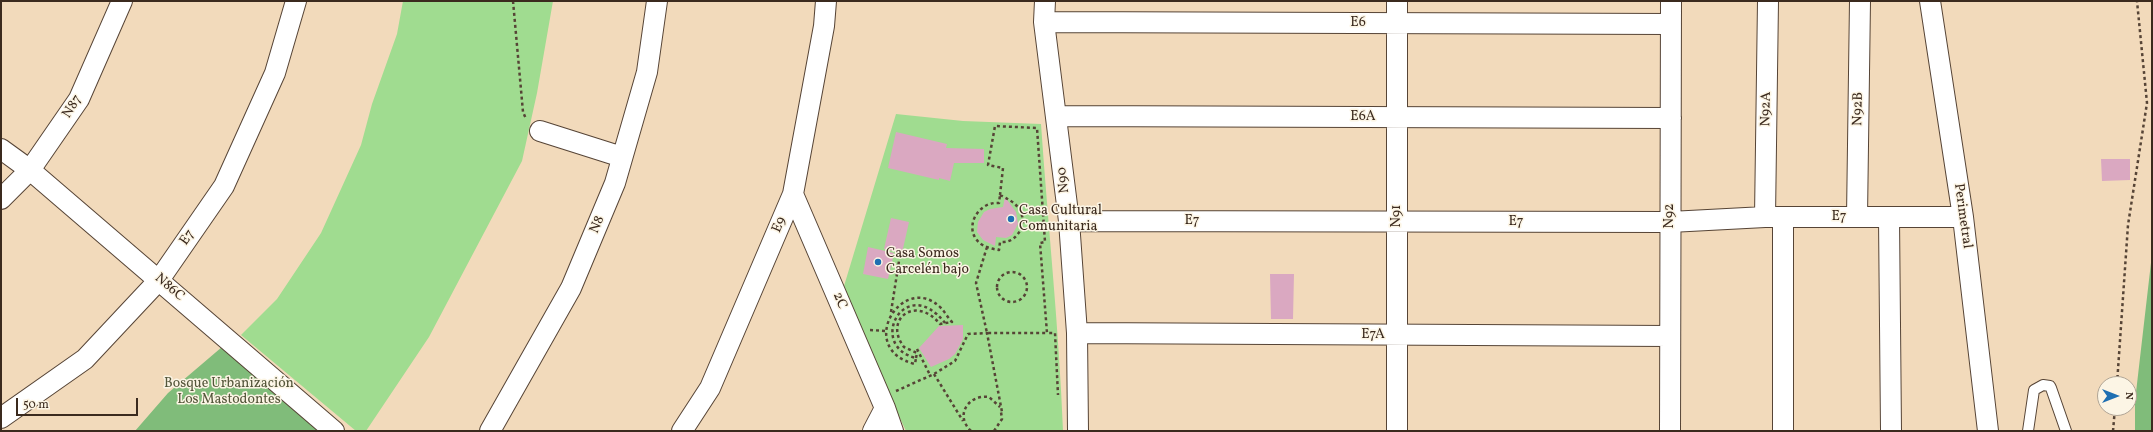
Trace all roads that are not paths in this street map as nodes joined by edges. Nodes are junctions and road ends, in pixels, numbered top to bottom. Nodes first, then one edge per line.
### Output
1 (122, 1) edge
2 (296, 1) edge
3 (657, 1) edge
4 (826, 1) edge
5 (1046, 1) edge
6 (1397, 1) edge
7 (1671, 1) edge
8 (1768, 1) edge
9 (1860, 1) edge
10 (1930, 1) edge
11 (1044, 22) junction
12 (1397, 23) junction
13 (1671, 24) junction
14 (1056, 116) junction
15 (1397, 117) junction
16 (1671, 118) junction
17 (540, 130) road end
18 (1, 149) edge
19 (622, 157) junction
20 (30, 170) junction
21 (793, 194) junction
22 (1, 200) edge
23 (1774, 217) junction
24 (1963, 217) junction
25 (1857, 218) junction
26 (1889, 218) junction
27 (1068, 221) junction
28 (1397, 221) junction
29 (1670, 222) junction
30 (159, 280) junction
31 (1077, 333) junction
32 (1397, 335) junction
33 (1670, 336) junction
34 (889, 401) junction
35 (1, 418) edge
36 (334, 431) edge
37 (490, 431) edge
38 (682, 431) edge
39 (873, 431) edge
40 (893, 431) edge
41 (1078, 431) edge
42 (1397, 431) edge
43 (1670, 431) edge
44 (1783, 431) edge
45 (1891, 431) edge
46 (1988, 431) edge
47 (2028, 431) edge
48 (2066, 431) edge

1 - 20 street, N87
2 - 30 street, E7
3 - 19 street, N8
4 - 21 street, E9
5 - 11 street, N90
6 - 12 street, N91
7 - 13 street, N92
8 - 23 street, N92A
9 - 25 street, N92B
10 - 24 street, Perimetral
11 - 12 street, E6
11 - 14 street, N90
12 - 13 street, E6
12 - 15 street, N91
13 - 16 street, N92
14 - 15 street, E6A
14 - 27 street, N90
15 - 16 street, E6A
15 - 28 street, N91
16 - 29 street, N92
17 - 19 street
18 - 20 street, N86C
19 - 37 street, N8
20 - 22 street, N87
20 - 30 street, N86C
21 - 34 street, 2C
21 - 38 street, E9
23 - 25 street, E7
23 - 29 street, E7
23 - 44 street, N92A
24 - 26 street, E7
24 - 46 street, Perimetral
25 - 26 street, E7
26 - 45 street
27 - 28 street, E7
27 - 31 street, N90
28 - 29 street, E7
28 - 32 street, N91
29 - 33 street, N92
30 - 35 street, E7
30 - 36 street, N86C
31 - 32 street, E7A
31 - 41 street, N90
32 - 33 street, E7A
32 - 42 street, N91
33 - 43 street, N92
34 - 39 street
34 - 40 street, 2C
47 - 48 lane

